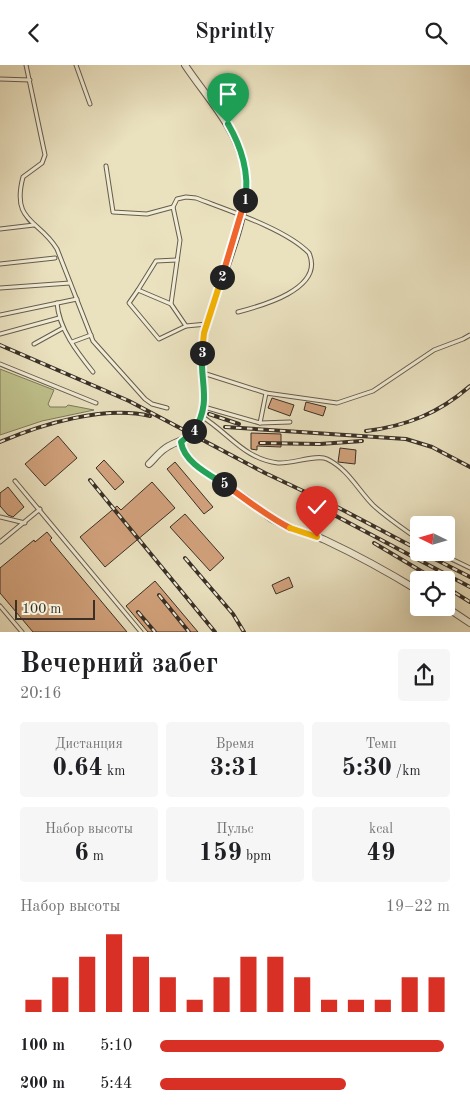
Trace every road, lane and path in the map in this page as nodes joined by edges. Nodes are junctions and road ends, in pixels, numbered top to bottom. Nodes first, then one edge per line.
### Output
1 (26, 65) edge
2 (76, 65) edge
3 (185, 65) edge
4 (0, 79) edge
5 (30, 80) junction
6 (90, 104) dead end
7 (106, 166) dead end
8 (173, 207) junction
9 (242, 216) junction
10 (35, 225) junction
11 (0, 229) edge
12 (55, 258) dead end
13 (177, 260) junction
14 (0, 264) edge
15 (70, 283) junction
16 (0, 288) edge
17 (138, 290) junction
18 (77, 299) junction
19 (57, 303) junction
20 (171, 304) junction
21 (238, 312) dead end
22 (0, 315) edge
23 (59, 318) junction
24 (207, 324) junction
25 (186, 326) junction
26 (63, 328) junction
27 (0, 334) edge
28 (91, 335) junction
29 (470, 335) edge
30 (72, 342) junction
31 (34, 344) dead end
32 (0, 363) edge
33 (93, 372) dead end
34 (203, 373) junction
35 (266, 393) junction
36 (96, 403) dead end
37 (167, 407) dead end
38 (203, 407) junction
39 (201, 416) junction
40 (290, 422) dead end
41 (260, 423) junction
42 (181, 442) junction
43 (149, 464) dead end
44 (15, 481) dead end
45 (40, 509) junction
46 (0, 517) edge
47 (24, 523) junction
48 (410, 533) edge
49 (0, 543) edge
50 (455, 561) edge
51 (470, 568) edge
52 (410, 586) edge
53 (0, 607) edge
54 (455, 613) edge
55 (470, 623) edge
56 (22, 632) edge
57 (141, 632) edge

1 - 5 lane
2 - 6 lane
3 - 9 street
4 - 5 lane
5 - 10 lane
7 - 8 lane
8 - 9 lane
8 - 13 lane
9 - 21 lane
9 - 24 street
10 - 11 lane
10 - 15 lane
12 - 14 lane
13 - 17 lane
13 - 20 lane
15 - 16 lane
15 - 18 lane
17 - 20 lane
17 - 25 lane
18 - 19 lane
18 - 28 lane
19 - 22 lane
19 - 23 lane
20 - 25 lane
23 - 26 lane
23 - 27 lane
24 - 25 lane
24 - 34 street
26 - 30 lane
26 - 31 lane
28 - 30 lane
28 - 37 lane
29 - 35 lane
30 - 33 lane
32 - 36 lane
34 - 35 lane
34 - 38 street
35 - 41 lane
38 - 39 street
38 - 41 lane
39 - 42 street
39 - 48 lane
40 - 41 lane
42 - 43 street
42 - 52 street
44 - 45 lane
45 - 47 lane
45 - 57 lane
46 - 47 lane
47 - 49 lane
50 - 51 lane
53 - 56 lane
54 - 55 street

